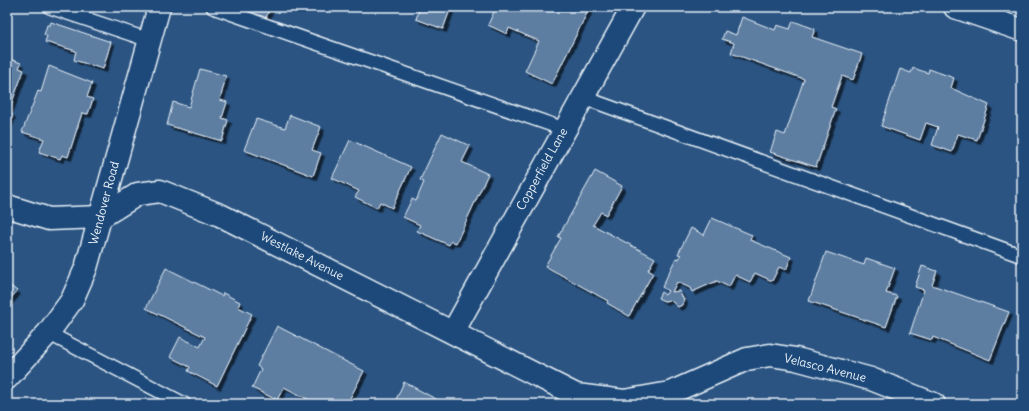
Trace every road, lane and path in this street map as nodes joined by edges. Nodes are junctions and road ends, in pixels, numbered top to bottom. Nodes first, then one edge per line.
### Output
1 (50, 7) edge
2 (159, 7) edge
3 (213, 7) edge
4 (633, 7) edge
5 (956, 7) edge
6 (1022, 30) edge
7 (149, 40) junction
8 (582, 97) junction
9 (564, 128) junction
10 (7, 206) edge
11 (101, 217) junction
12 (1022, 256) edge
13 (453, 332) junction
14 (48, 333) junction
15 (7, 378) edge
16 (574, 399) edge
17 (184, 404) edge
18 (934, 404) edge

1 - 7 lane
2 - 7 street, Wendover Road
3 - 9 lane
4 - 8 street, Copperfield Lane
5 - 6 street
7 - 11 street, Wendover Road
8 - 9 street, Copperfield Lane
8 - 12 lane
9 - 13 street, Copperfield Lane
10 - 11 street, Westlake Avenue
11 - 13 street, Westlake Avenue
11 - 14 street, Wendover Road
13 - 16 street, Westlake Avenue
14 - 15 street, Wendover Road
14 - 17 lane
16 - 18 street, Velasco Avenue

